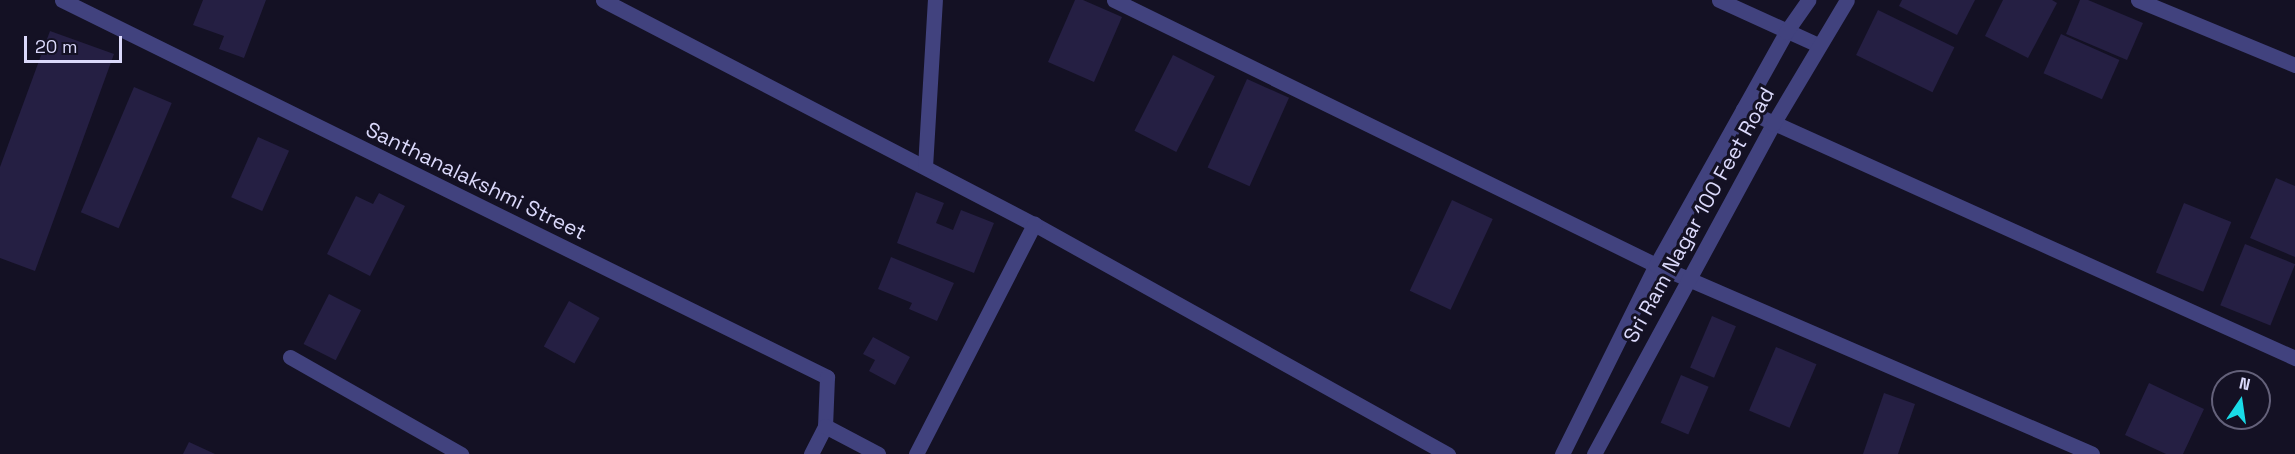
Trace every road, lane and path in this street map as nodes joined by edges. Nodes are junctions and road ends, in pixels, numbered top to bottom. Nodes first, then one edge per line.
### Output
1 (62, 0) edge
2 (603, 0) edge
3 (935, 0) edge
4 (1114, 0) edge
5 (1719, 0) edge
6 (1808, 0) edge
7 (1848, 0) edge
8 (2138, 0) edge
9 (1786, 32) junction
10 (1818, 45) junction
11 (2295, 65) edge
12 (1743, 108) junction
13 (1773, 124) junction
14 (925, 167) junction
15 (1034, 224) junction
16 (1656, 265) junction
17 (1689, 278) junction
18 (290, 357) dead end
19 (2295, 358) edge
20 (825, 426) junction
21 (461, 454) edge
22 (811, 454) edge
23 (878, 454) edge
24 (916, 454) edge
25 (1448, 454) edge
26 (1562, 454) edge
27 (1594, 454) edge
28 (2092, 454) edge

1 - 20 street, Santhanalakshmi Street
2 - 14 street
3 - 14 street
4 - 16 street
5 - 9 street
6 - 9 street, Sri Ram Nagar 100 Feet Road
7 - 10 street, Sri Ram Nagar 100 Feet Road
8 - 11 street
9 - 10 street
9 - 12 street, Sri Ram Nagar 100 Feet Road
10 - 13 street, Sri Ram Nagar 100 Feet Road
12 - 13 street
12 - 16 street, Sri Ram Nagar 100 Feet Road
13 - 17 street, Sri Ram Nagar 100 Feet Road
13 - 19 street
14 - 15 street
15 - 24 street
15 - 25 street
16 - 17 street
16 - 26 street, Sri Ram Nagar 100 Feet Road
17 - 27 street, Sri Ram Nagar 100 Feet Road
17 - 28 street
18 - 21 street
20 - 22 street
20 - 23 street

